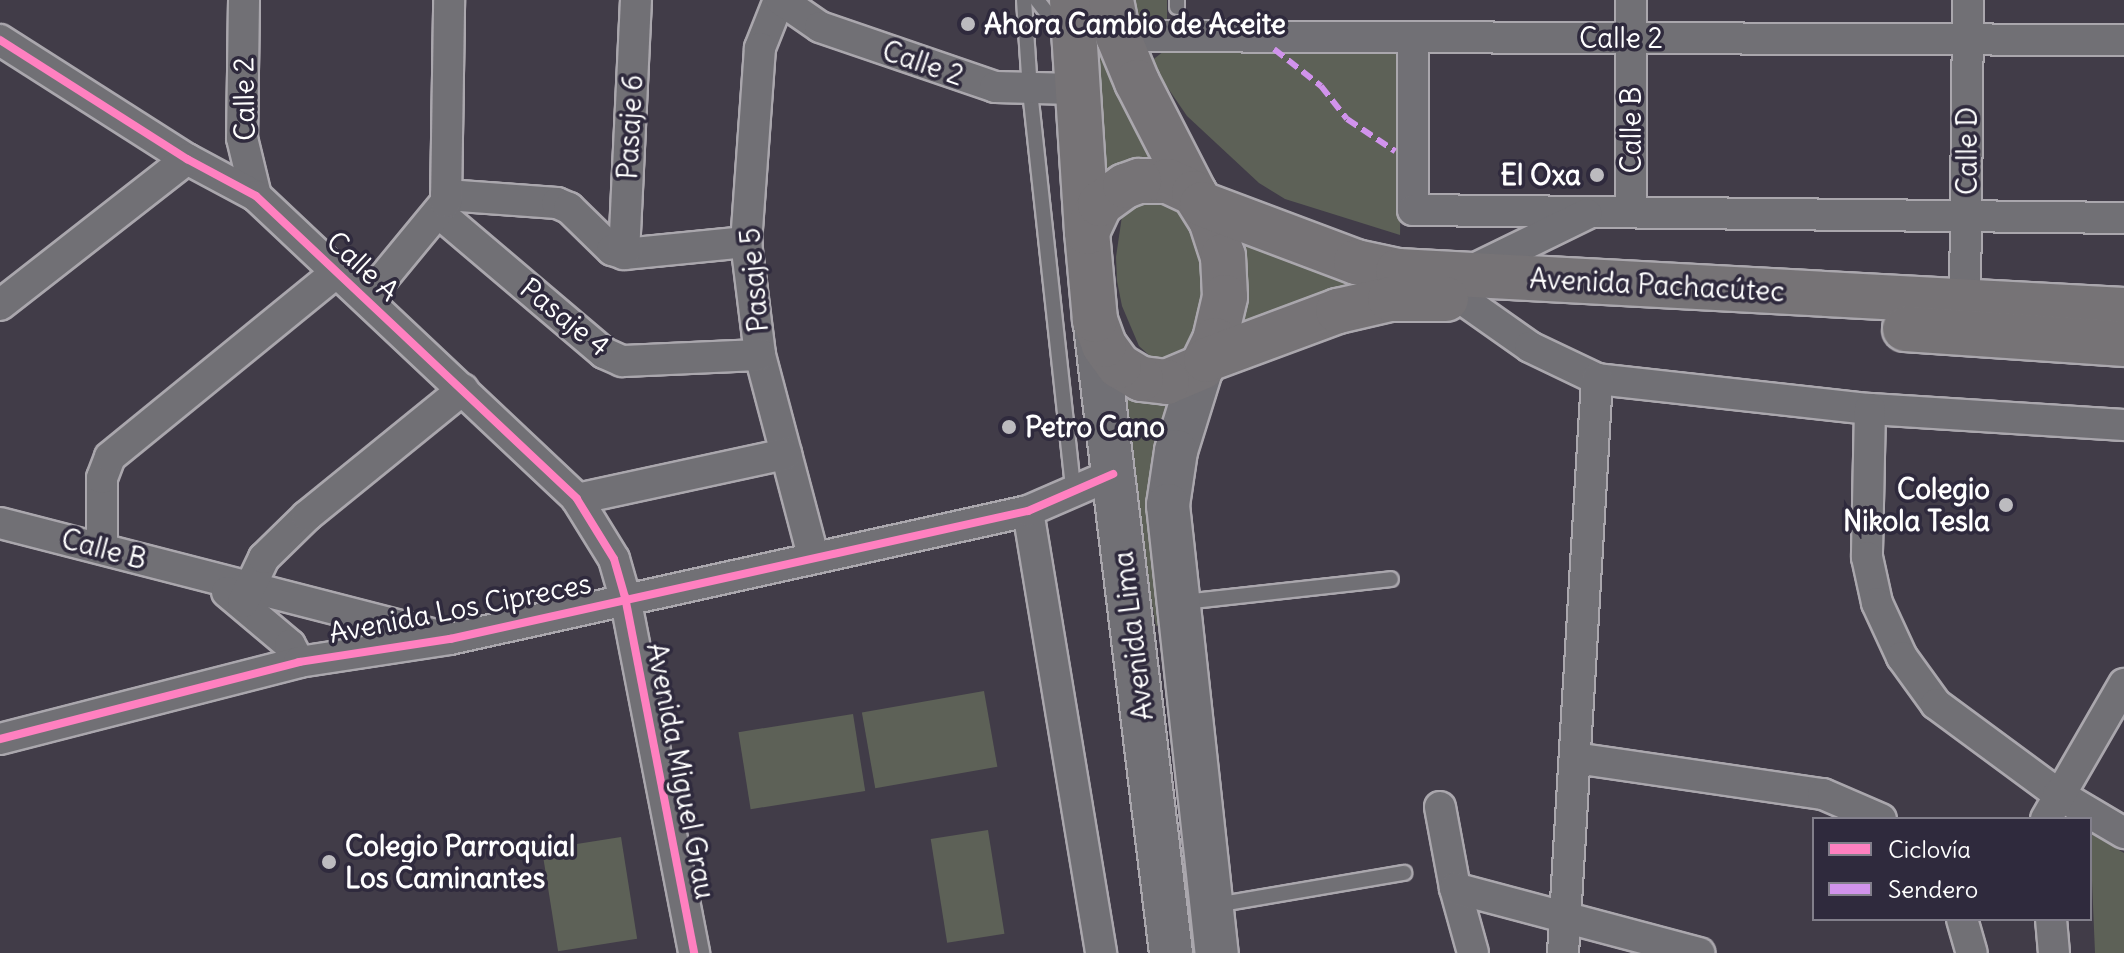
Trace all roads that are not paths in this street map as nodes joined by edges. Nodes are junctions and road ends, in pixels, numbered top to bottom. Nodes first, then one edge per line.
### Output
1 (244, 0) edge
2 (449, 0) edge
3 (636, 0) edge
4 (780, 0) edge
5 (1024, 0) edge
6 (1037, 0) edge
7 (1072, 0) edge
8 (1631, 0) edge
9 (1968, 0) edge
10 (1114, 18) edge
11 (1413, 37) junction
12 (1631, 38) junction
13 (0, 40) edge
14 (1967, 40) junction
15 (2124, 40) edge
16 (1074, 68) junction
17 (1030, 91) junction
18 (187, 159) junction
19 (256, 196) junction
20 (1198, 198) junction
21 (442, 204) junction
22 (1592, 212) junction
23 (1631, 212) junction
24 (1967, 216) junction
25 (2124, 218) edge
26 (1087, 232) junction
27 (746, 242) junction
28 (624, 254) junction
29 (337, 272) junction
30 (1463, 287) junction
31 (366, 299) junction
32 (1965, 302) junction
33 (0, 305) edge
34 (2124, 310) edge
35 (1095, 320) junction
36 (2124, 344) edge
37 (760, 355) junction
38 (1204, 363) junction
39 (1597, 379) junction
40 (463, 389) junction
41 (1870, 409) junction
42 (2124, 425) edge
43 (786, 454) junction
44 (1113, 474) junction
45 (1074, 494) junction
46 (577, 499) junction
47 (1028, 511) junction
48 (0, 523) edge
49 (102, 548) junction
50 (813, 556) junction
51 (1391, 579) dead end
52 (247, 596) junction
53 (625, 597) junction
54 (1179, 603) junction
55 (450, 639) junction
56 (299, 662) junction
57 (2124, 684) edge
58 (0, 739) edge
59 (1575, 758) junction
60 (2052, 806) edge
61 (1440, 807) dead end
62 (1876, 817) edge
63 (2081, 817) edge
64 (2092, 821) edge
65 (2124, 833) edge
66 (1404, 873) dead end
67 (1455, 888) junction
68 (1212, 905) junction
69 (1566, 919) junction
70 (1963, 921) edge
71 (2051, 921) edge
72 (694, 953) edge
73 (1101, 953) edge
74 (1171, 953) edge
75 (1217, 953) edge
76 (1473, 953) edge
77 (1563, 953) edge
78 (1699, 953) edge
79 (1972, 953) edge
80 (2054, 953) edge

1 - 19 street, Calle 2
2 - 21 street
3 - 28 street, Pasaje 6
4 - 17 street, Calle 2
4 - 27 street, Pasaje 5
5 - 17 lane
6 - 16 lane
7 - 16 main road
8 - 12 street, Calle B
9 - 14 street, Calle D
10 - 11 street, Calle 2
10 - 20 main road
11 - 12 street, Calle 2
11 - 22 street
12 - 14 street, Calle 2
12 - 23 street, Calle B
13 - 18 street, Calle A
14 - 15 street, Calle 2
14 - 24 street, Calle D
16 - 17 street, Calle 2
16 - 26 main road
17 - 45 lane
18 - 19 street, Calle A
18 - 33 street
19 - 29 street, Calle A
20 - 26 main road
20 - 30 main road, Avenida Pachacútec
20 - 38 main road
21 - 28 street
21 - 31 street
21 - 37 street, Pasaje 4
22 - 23 street
22 - 30 street
23 - 24 street
24 - 25 street
24 - 32 street, Calle D
26 - 35 main road
27 - 28 street
27 - 37 street, Pasaje 5
29 - 31 street, Calle A
29 - 49 street
30 - 32 main road, Avenida Pachacútec
30 - 36 main road, Avenida Pachacútec
30 - 38 main road, Avenida Pachacútec
30 - 39 street, Avenida Pachacútec
31 - 40 street, Calle A
32 - 34 main road, Avenida Pachacútec
35 - 38 main road
35 - 44 main road, Avenida Lima
37 - 43 street, Pasaje 5
38 - 54 main road, Avenida Lima
39 - 41 street, Avenida Pachacútec
39 - 59 street
40 - 46 street, Calle A
40 - 52 street
41 - 42 street, Avenida Pachacútec
41 - 60 street
43 - 46 street
43 - 50 street, Pasaje 5
44 - 45 street, Avenida Los Cipreces
44 - 74 main road, Avenida Lima
45 - 47 street, Avenida Los Cipreces
46 - 53 street, Calle A
47 - 50 street, Avenida Los Cipreces
47 - 73 street
48 - 49 street, Calle B
49 - 52 street, Calle B
50 - 53 street, Avenida Los Cipreces
51 - 54 lane
52 - 55 street, Calle B
52 - 56 street, Calle B
53 - 55 street, Avenida Los Cipreces
53 - 72 street, Avenida Miguel Grau
54 - 68 main road, Avenida Lima
55 - 56 street, Avenida Los Cipreces
56 - 58 street, Avenida Los Cipreces
57 - 60 street
59 - 62 street
59 - 69 street
60 - 63 street
61 - 67 street
64 - 65 street
66 - 68 lane
67 - 69 street
67 - 76 street
68 - 75 main road, Avenida Lima
69 - 77 street
69 - 78 street
70 - 79 street
71 - 80 street

